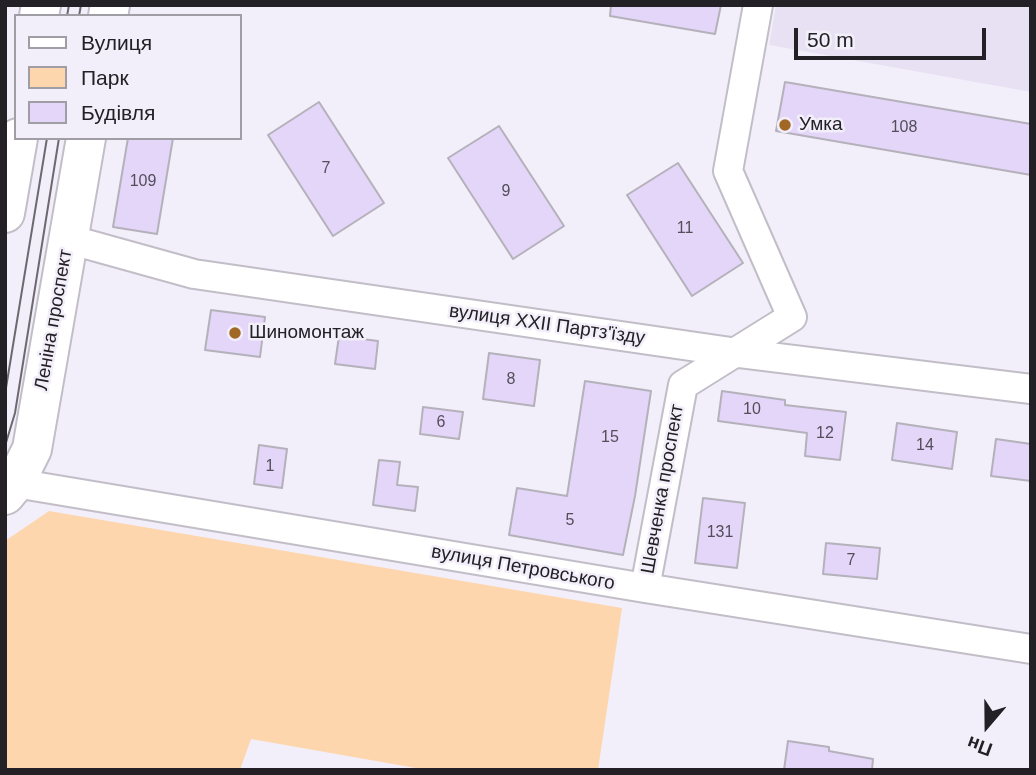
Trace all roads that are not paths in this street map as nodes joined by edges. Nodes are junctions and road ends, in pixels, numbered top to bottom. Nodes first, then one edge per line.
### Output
1 (758, 5) edge
2 (18, 140) edge
3 (86, 140) edge
4 (5, 213) edge
5 (68, 240) junction
6 (738, 353) junction
7 (1031, 389) edge
8 (10, 489) edge
9 (645, 589) junction
10 (1031, 649) edge

1 - 6 street, Шевченка проспект
2 - 4 street
3 - 5 street, Леніна проспект
5 - 6 street, вулиця XXII Партз'їзду
5 - 8 street, Леніна проспект
6 - 7 street, вулиця XXII Партз'їзду
6 - 9 street, Шевченка проспект
8 - 9 street, вулиця Петровського
9 - 10 street, вулиця Петровського

